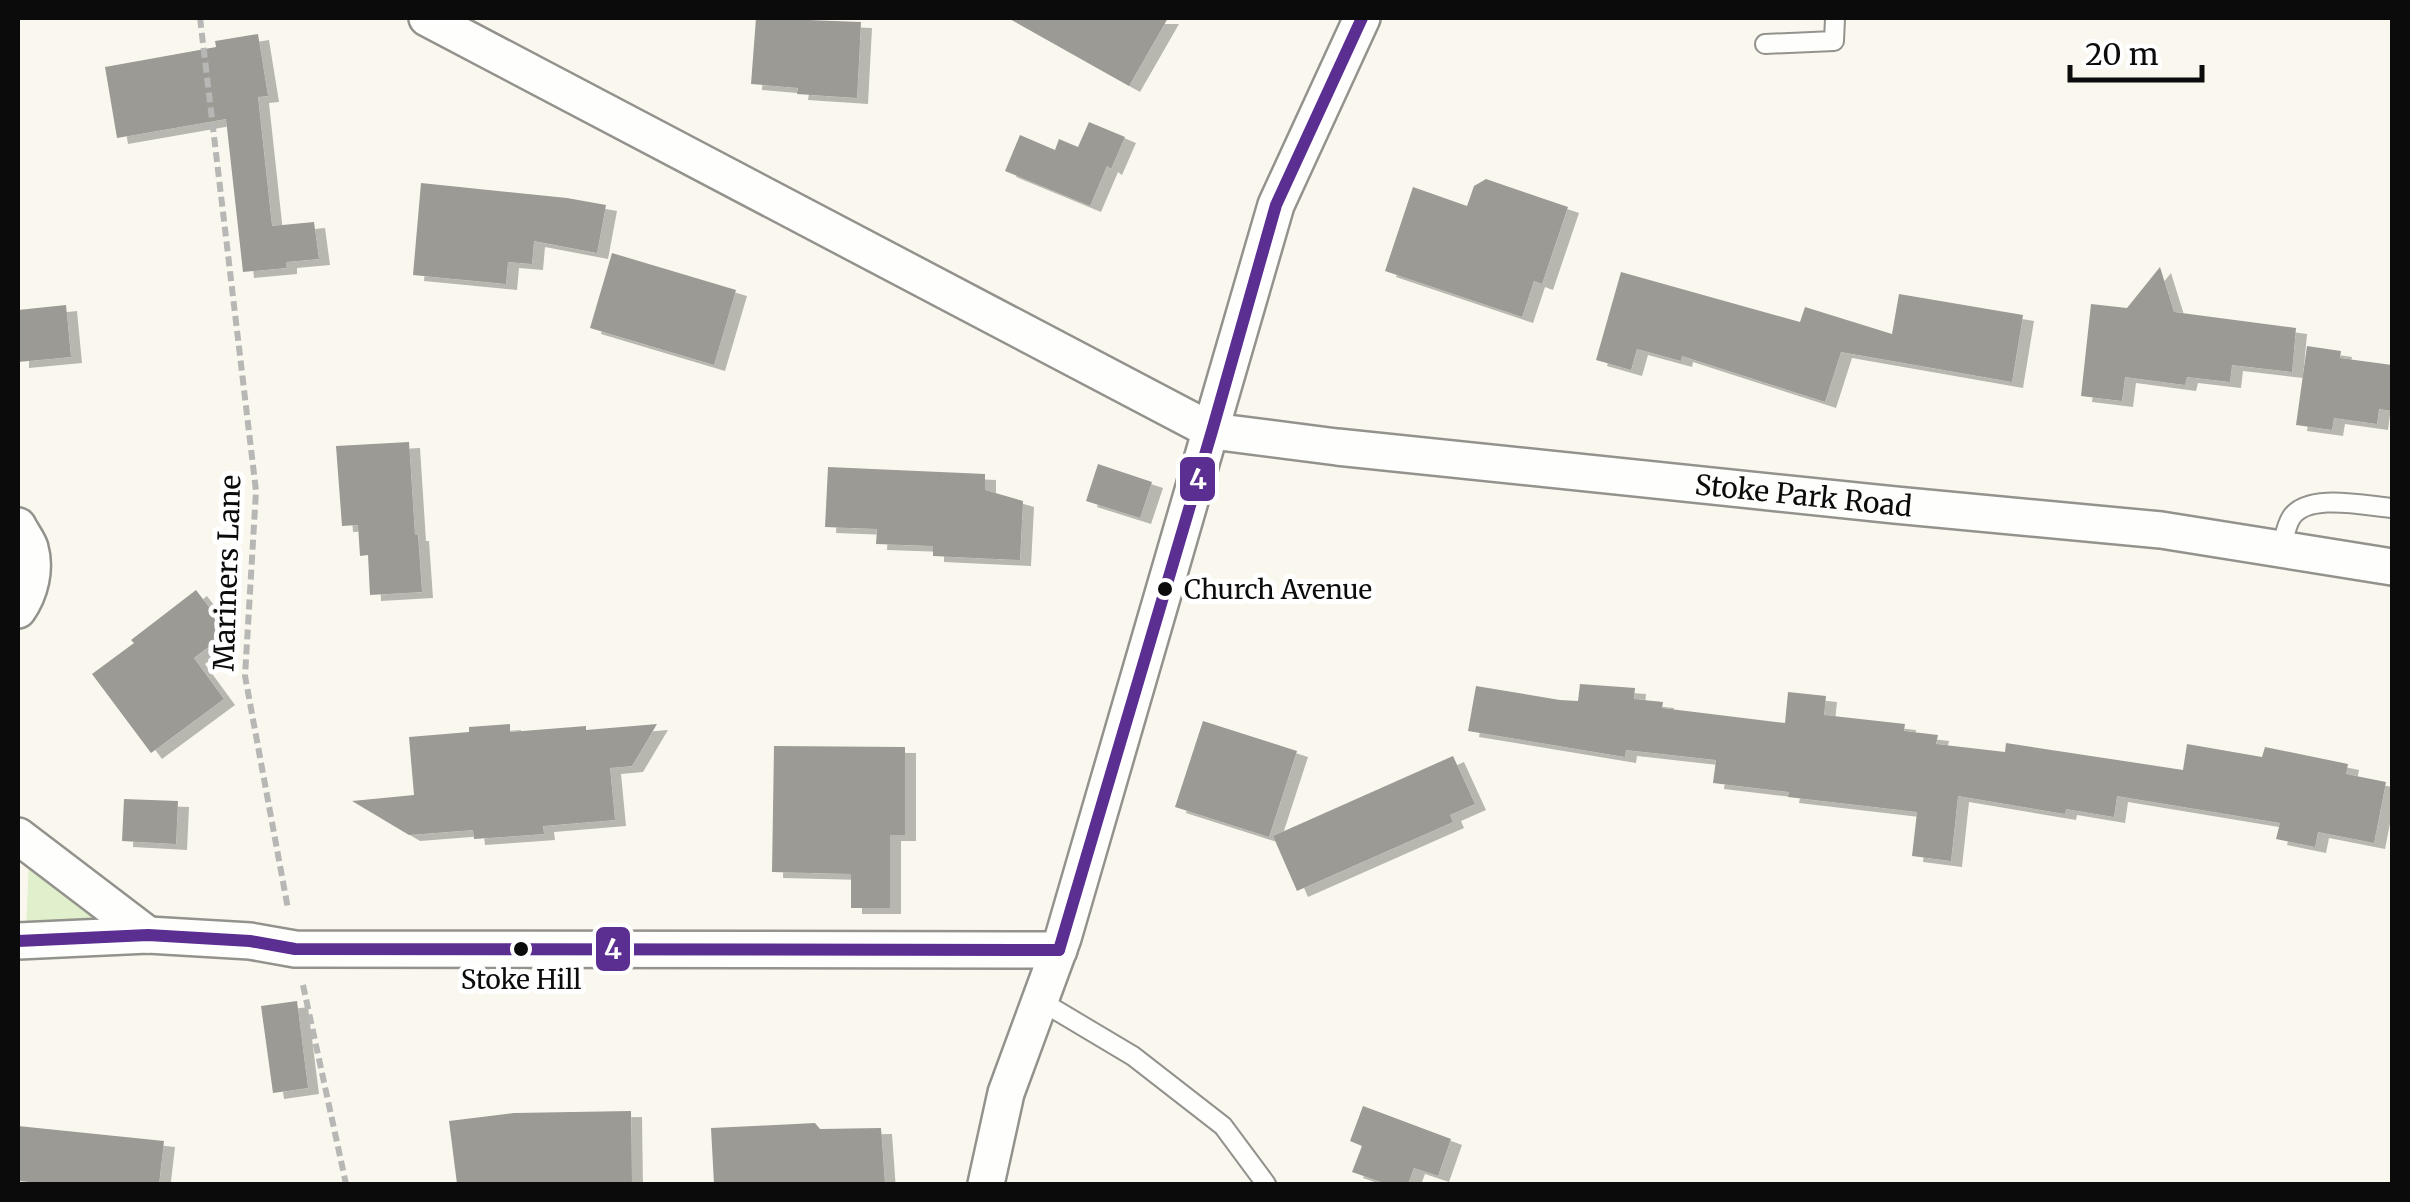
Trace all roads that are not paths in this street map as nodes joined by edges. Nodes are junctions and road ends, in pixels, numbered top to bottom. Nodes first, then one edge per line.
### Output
1 (427, 18) edge
2 (1362, 18) edge
3 (1835, 18) edge
4 (1765, 44) dead end
5 (1212, 431) junction
6 (2392, 508) edge
7 (18, 526) edge
8 (2281, 549) junction
9 (2392, 567) edge
10 (18, 610) edge
11 (18, 836) edge
12 (148, 935) junction
13 (18, 941) edge
14 (1059, 950) junction
15 (1039, 1000) junction
16 (986, 1184) edge
17 (1266, 1184) edge

1 - 5 street
2 - 5 street
3 - 4 lane
5 - 8 street, Stoke Park Road
5 - 14 street
6 - 8 lane
7 - 10 street
8 - 9 street, Stoke Park Road
11 - 12 street
12 - 13 street
12 - 14 street
14 - 15 street
15 - 16 street
15 - 17 lane

